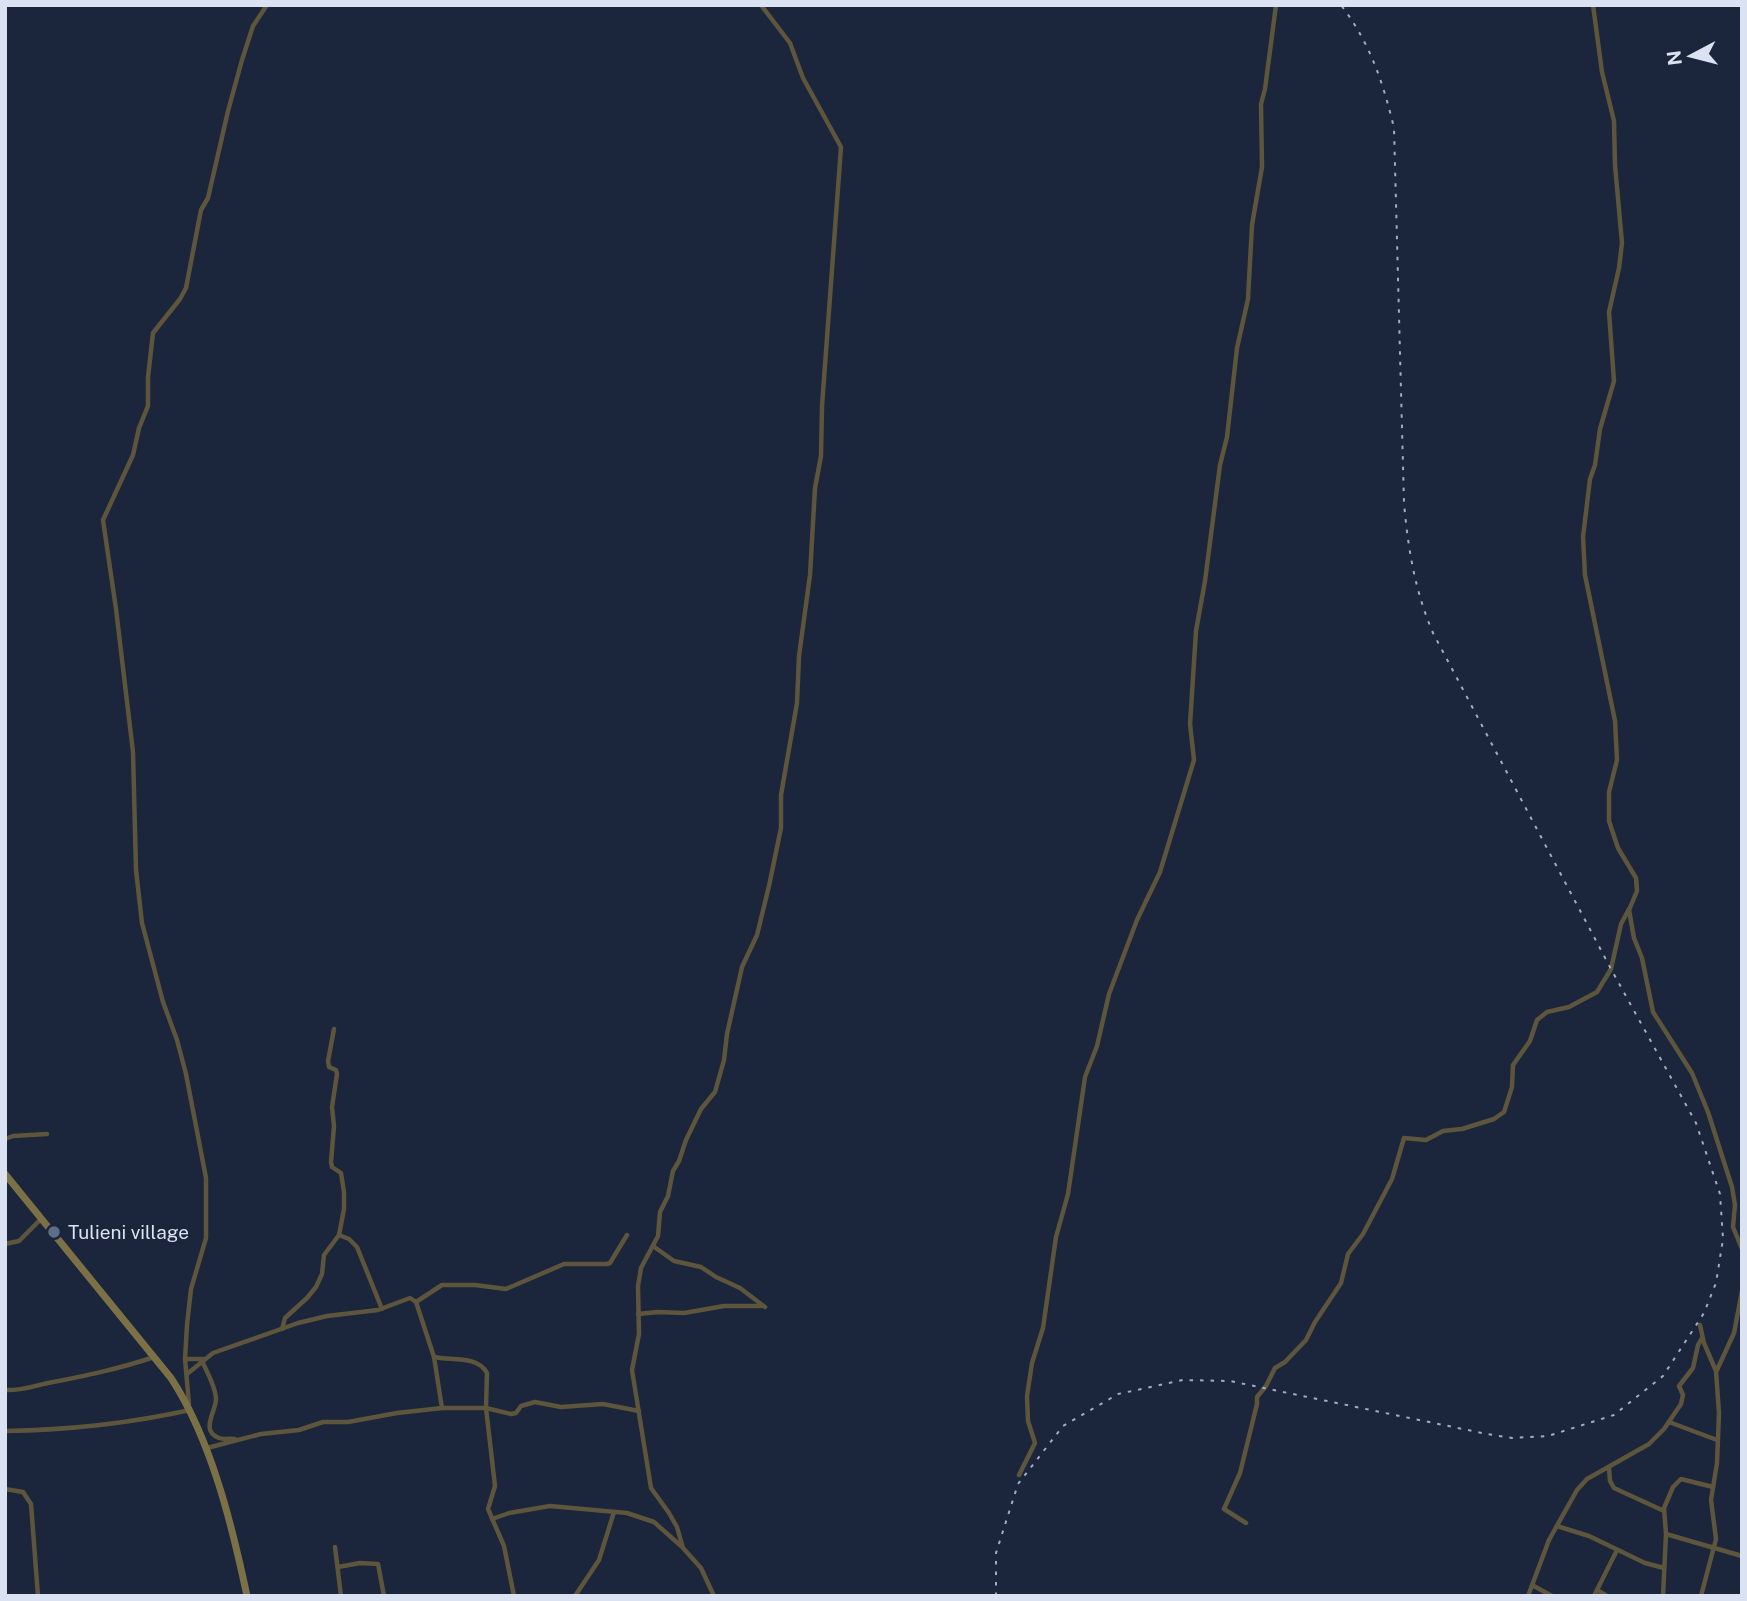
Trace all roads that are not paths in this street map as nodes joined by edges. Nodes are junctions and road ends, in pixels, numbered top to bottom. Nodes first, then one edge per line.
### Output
1 (267, 5) edge
2 (761, 5) edge
3 (1276, 5) edge
4 (1593, 5) edge
5 (1629, 909) junction
6 (334, 1029) dead end
7 (47, 1133) dead end
8 (5, 1139) edge
9 (5, 1174) edge
10 (41, 1219) junction
11 (339, 1235) junction
12 (627, 1235) dead end
13 (5, 1244) edge
14 (653, 1246) junction
15 (1742, 1248) edge
16 (1742, 1291) edge
17 (416, 1302) junction
18 (382, 1308) junction
19 (638, 1314) junction
20 (1700, 1325) dead end
21 (282, 1329) junction
22 (1702, 1338) junction
23 (154, 1356) junction
24 (434, 1357) junction
25 (185, 1359) junction
26 (203, 1360) junction
27 (1716, 1371) junction
28 (187, 1375) junction
29 (5, 1390) edge
30 (190, 1407) junction
31 (442, 1408) junction
32 (486, 1408) junction
33 (639, 1411) junction
34 (1668, 1422) junction
35 (5, 1431) edge
36 (236, 1440) junction
37 (1717, 1440) junction
38 (206, 1449) junction
39 (1609, 1468) junction
40 (1019, 1475) dead end
41 (1713, 1488) junction
42 (5, 1489) edge
43 (614, 1512) junction
44 (1664, 1512) junction
45 (492, 1519) junction
46 (1246, 1523) dead end
47 (1557, 1526) junction
48 (1666, 1534) junction
49 (335, 1547) dead end
50 (1714, 1547) junction
51 (683, 1548) junction
52 (1618, 1550) junction
53 (1742, 1556) edge
54 (338, 1567) junction
55 (1664, 1568) junction
56 (1532, 1586) junction
57 (1597, 1590) junction
58 (38, 1596) edge
59 (247, 1596) edge
60 (341, 1596) edge
61 (383, 1596) edge
62 (514, 1596) edge
63 (575, 1596) edge
64 (714, 1596) edge
65 (1528, 1596) edge
66 (1552, 1596) edge
67 (1594, 1596) edge
68 (1607, 1596) edge
69 (1663, 1596) edge
70 (1701, 1596) edge

1 - 25 street
2 - 14 street
3 - 40 street
4 - 5 street
5 - 15 street
5 - 46 street
6 - 11 street
7 - 8 street
9 - 10 street
10 - 13 street
10 - 23 street
11 - 18 street
11 - 21 street
12 - 17 street
14 - 19 street
14 - 19 street
16 - 27 street
17 - 18 street
17 - 24 street
18 - 21 street
19 - 33 street
20 - 22 street
21 - 26 street
22 - 27 street
22 - 34 street
23 - 29 street
23 - 30 street
24 - 31 street
24 - 32 street
25 - 26 street
25 - 28 street
26 - 28 street
26 - 36 street
27 - 37 street
28 - 30 street
30 - 35 street
30 - 38 street
31 - 32 street
31 - 36 street
32 - 33 street
32 - 45 street
33 - 51 street
34 - 37 street
34 - 39 street
36 - 38 street
37 - 41 street
38 - 59 street
39 - 44 street
39 - 47 street
41 - 44 street
41 - 50 street
42 - 58 street
43 - 45 street
43 - 51 street
43 - 63 street
44 - 48 street
45 - 62 street
47 - 52 street
47 - 56 street
48 - 50 street
48 - 55 street
49 - 54 street
50 - 53 street
50 - 70 street
51 - 64 street
52 - 55 street
52 - 57 street
54 - 60 street
54 - 61 street
55 - 69 street
56 - 65 street
56 - 66 street
57 - 67 street
57 - 68 street

